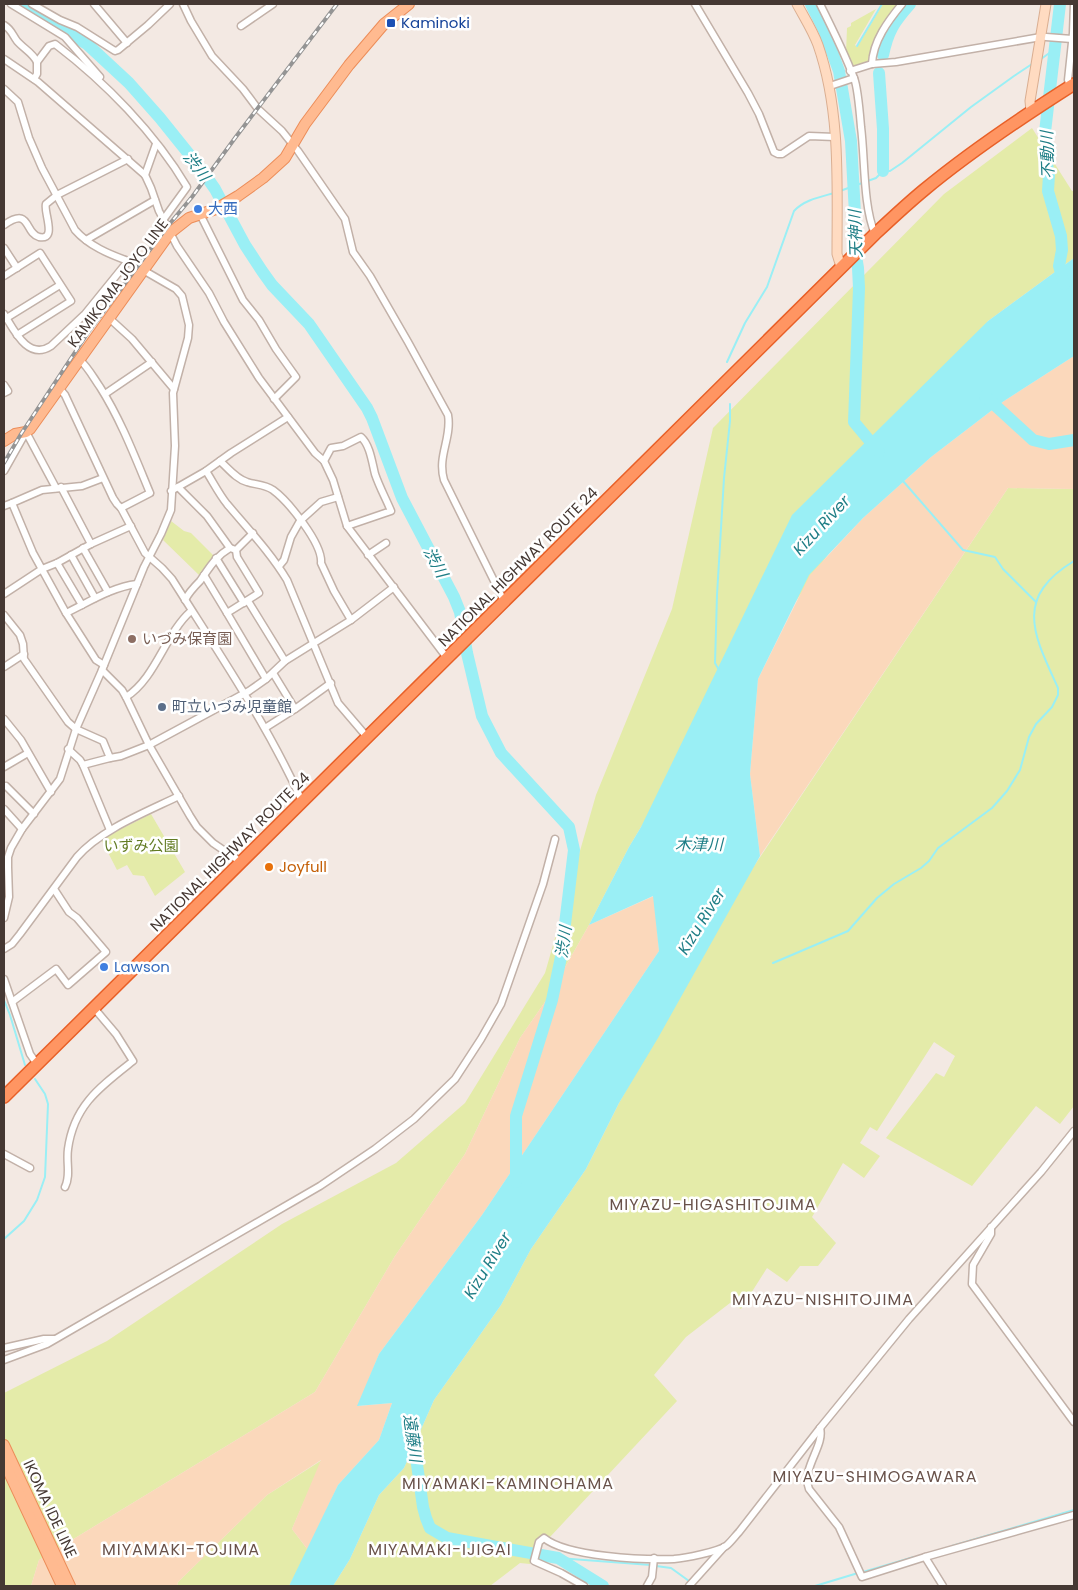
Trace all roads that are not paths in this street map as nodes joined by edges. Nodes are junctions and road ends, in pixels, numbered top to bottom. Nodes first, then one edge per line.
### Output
1 (11, 4) edge
2 (32, 4) edge
3 (94, 4) edge
4 (170, 4) edge
5 (183, 4) edge
6 (273, 4) edge
7 (409, 4) edge
8 (695, 4) edge
9 (797, 4) edge
10 (820, 4) edge
11 (826, 4) edge
12 (902, 4) edge
13 (1046, 4) edge
14 (1074, 4) edge
15 (60, 20) junction
16 (4, 24) edge
17 (831, 24) junction
18 (241, 26) dead end
19 (55, 30) junction
20 (1072, 36) edge
21 (1043, 37) junction
22 (127, 43) junction
23 (4, 59) edge
24 (37, 62) junction
25 (872, 64) junction
26 (850, 71) junction
27 (34, 79) junction
28 (853, 79) junction
29 (831, 85) junction
30 (1069, 87) edge
31 (4, 89) edge
32 (112, 94) junction
33 (1033, 109) junction
34 (835, 137) junction
35 (156, 144) junction
36 (293, 145) junction
37 (128, 159) junction
38 (145, 175) junction
39 (57, 195) junction
40 (156, 200) junction
41 (200, 214) junction
42 (163, 220) junction
43 (4, 225) edge
44 (170, 233) junction
45 (875, 234) junction
46 (86, 240) junction
47 (4, 248) edge
48 (841, 267) junction
49 (17, 268) junction
50 (143, 270) junction
51 (4, 276) edge
52 (60, 285) junction
53 (5, 317) edge
54 (109, 318) junction
55 (17, 335) junction
56 (79, 359) junction
57 (152, 362) junction
58 (4, 384) edge
59 (59, 388) junction
60 (174, 389) junction
61 (4, 393) edge
62 (105, 394) junction
63 (274, 398) junction
64 (288, 417) junction
65 (26, 432) junction
66 (4, 441) edge
67 (220, 460) junction
68 (324, 462) junction
69 (4, 471) edge
70 (206, 471) junction
71 (103, 478) junction
72 (178, 487) junction
73 (59, 488) junction
74 (171, 491) junction
75 (338, 497) junction
76 (12, 503) junction
77 (4, 506) edge
78 (121, 508) junction
79 (300, 521) junction
80 (131, 526) junction
81 (347, 526) junction
82 (253, 533) junction
83 (386, 543) dead end
84 (91, 544) junction
85 (83, 548) junction
86 (233, 549) junction
87 (71, 555) junction
88 (368, 556) junction
89 (149, 557) junction
90 (216, 558) junction
91 (57, 562) junction
92 (278, 566) junction
93 (42, 569) junction
94 (204, 575) junction
95 (137, 584) junction
96 (394, 587) junction
97 (108, 592) junction
98 (4, 594) edge
99 (96, 598) junction
100 (185, 600) junction
101 (504, 600) junction
102 (246, 602) junction
103 (82, 605) junction
104 (191, 611) junction
105 (227, 613) junction
106 (66, 614) junction
107 (4, 615) edge
108 (351, 620) junction
109 (314, 643) junction
110 (24, 654) junction
111 (447, 658) junction
112 (285, 661) junction
113 (4, 667) edge
114 (103, 668) junction
115 (273, 673) junction
116 (266, 679) junction
117 (331, 683) junction
118 (244, 693) junction
119 (126, 697) junction
120 (295, 709) junction
121 (4, 719) edge
122 (265, 728) junction
123 (76, 729) junction
124 (367, 737) junction
125 (149, 745) junction
126 (68, 750) junction
127 (28, 753) junction
128 (110, 758) junction
129 (83, 765) junction
130 (4, 767) edge
131 (6, 786) dead end
132 (51, 792) junction
133 (178, 796) junction
134 (302, 800) junction
135 (4, 809) edge
136 (34, 814) junction
137 (22, 829) junction
138 (110, 830) junction
139 (555, 839) dead end
140 (6, 858) edge
141 (241, 862) junction
142 (54, 889) junction
143 (4, 918) edge
144 (4, 949) edge
145 (4, 979) edge
146 (12, 1002) junction
147 (94, 1008) junction
148 (37, 1064) junction
149 (4, 1097) edge
150 (1074, 1131) edge
151 (4, 1154) edge
152 (30, 1168) dead end
153 (66, 1187) dead end
154 (991, 1227) junction
155 (55, 1339) junction
156 (4, 1348) edge
157 (4, 1360) edge
158 (1074, 1422) edge
159 (820, 1428) junction
160 (4, 1445) edge
161 (4, 1462) edge
162 (1074, 1515) edge
163 (725, 1546) junction
164 (925, 1557) junction
165 (654, 1558) junction
166 (691, 1584) edge
167 (62, 1586) edge
168 (70, 1586) edge
169 (584, 1586) edge
170 (647, 1586) edge
171 (943, 1586) edge

1 - 19 street
2 - 15 street
3 - 22 street
4 - 22 street
5 - 36 street
6 - 18 street
7 - 36 main road, KAMIKOMA JOYO LINE
8 - 34 street
9 - 29 street
10 - 17 street
11 - 17 street
12 - 25 street
13 - 21 street
14 - 20 street
15 - 19 street
15 - 22 street
16 - 24 street
17 - 26 street
19 - 32 street
20 - 21 street
20 - 30 street
21 - 25 street
21 - 33 street
23 - 27 street
24 - 27 street
24 - 32 street
25 - 26 street
26 - 28 street
27 - 37 street
28 - 29 street
28 - 45 street
29 - 34 street
30 - 33 highway, NATIONAL HIGHWAY ROUTE 24
31 - 39 street
32 - 35 street
33 - 45 highway, NATIONAL HIGHWAY ROUTE 24
34 - 48 street
35 - 38 street
35 - 42 street
36 - 41 main road, KAMIKOMA JOYO LINE
36 - 101 street
37 - 38 street
37 - 39 street
38 - 40 street
39 - 43 street
39 - 46 street
40 - 42 street
40 - 46 street
41 - 44 main road, KAMIKOMA JOYO LINE
41 - 63 street
42 - 44 street
44 - 50 main road, KAMIKOMA JOYO LINE
44 - 63 street
45 - 48 highway, NATIONAL HIGHWAY ROUTE 24
46 - 55 street
47 - 49 street
48 - 101 highway, NATIONAL HIGHWAY ROUTE 24
49 - 51 street
49 - 52 street
50 - 54 main road, KAMIKOMA JOYO LINE
50 - 60 street
52 - 53 street
52 - 55 street
53 - 55 street
54 - 56 main road, KAMIKOMA JOYO LINE
54 - 57 street
56 - 59 main road, KAMIKOMA JOYO LINE
56 - 62 street
57 - 60 street
57 - 62 street
58 - 61 street
59 - 65 main road, KAMIKOMA JOYO LINE
59 - 71 street
60 - 74 street
62 - 78 street
63 - 64 street
64 - 67 street
64 - 68 street
65 - 66 main road, KAMIKOMA JOYO LINE
65 - 69 street
65 - 73 street
67 - 70 street
67 - 79 street
68 - 75 street
68 - 81 street
70 - 72 street
70 - 82 street
71 - 73 street
71 - 78 street
72 - 74 street
72 - 86 street
73 - 76 street
73 - 84 street
74 - 89 street
75 - 79 street
75 - 81 street
76 - 77 street
76 - 93 street
78 - 80 street
79 - 92 street
79 - 108 street
80 - 84 street
80 - 89 street
81 - 88 street
82 - 86 street
82 - 92 street
83 - 88 street
84 - 85 street
85 - 87 street
85 - 97 street
86 - 90 street
86 - 102 street
87 - 91 street
87 - 99 street
88 - 96 street
89 - 95 street
89 - 100 street
90 - 94 street
90 - 102 street
91 - 93 street
91 - 103 street
92 - 109 street
93 - 98 street
93 - 106 street
94 - 100 street
94 - 105 street
95 - 97 street
95 - 114 street
96 - 108 street
96 - 111 street
97 - 99 street
99 - 103 street
100 - 104 street
101 - 111 highway, NATIONAL HIGHWAY ROUTE 24
102 - 105 street
102 - 112 street
103 - 106 street
104 - 118 street
104 - 119 street
105 - 116 street
106 - 114 street
107 - 110 street
108 - 109 street
109 - 112 street
109 - 117 street
110 - 113 street
110 - 123 street
111 - 124 highway, NATIONAL HIGHWAY ROUTE 24
112 - 115 street
114 - 119 street
114 - 123 street
115 - 116 street
115 - 120 street
116 - 118 street
117 - 120 street
117 - 124 street
118 - 122 street
118 - 125 street
119 - 125 street
120 - 122 street
121 - 127 street
122 - 134 street
123 - 126 street
123 - 128 street
124 - 134 highway, NATIONAL HIGHWAY ROUTE 24
125 - 128 street
125 - 133 street
126 - 129 street
126 - 132 street
127 - 130 street
127 - 132 street
128 - 129 street
129 - 138 street
131 - 136 street
132 - 136 street
133 - 138 street
133 - 141 street
134 - 141 highway, NATIONAL HIGHWAY ROUTE 24
135 - 137 street
136 - 137 street
137 - 140 street
138 - 142 street
139 - 155 street
140 - 143 street
141 - 147 highway, NATIONAL HIGHWAY ROUTE 24
142 - 144 street
142 - 146 street
145 - 146 street
146 - 148 street
147 - 148 highway, NATIONAL HIGHWAY ROUTE 24
147 - 153 street
148 - 149 highway, NATIONAL HIGHWAY ROUTE 24
150 - 154 street
151 - 152 street
154 - 158 street
154 - 159 street
155 - 156 street
155 - 157 street
159 - 163 street
159 - 164 street
160 - 168 main road, IKOMA IDE LINE
161 - 167 main road, IKOMA IDE LINE
162 - 164 street
163 - 165 street
163 - 166 street
164 - 171 street
165 - 169 street
165 - 170 street

